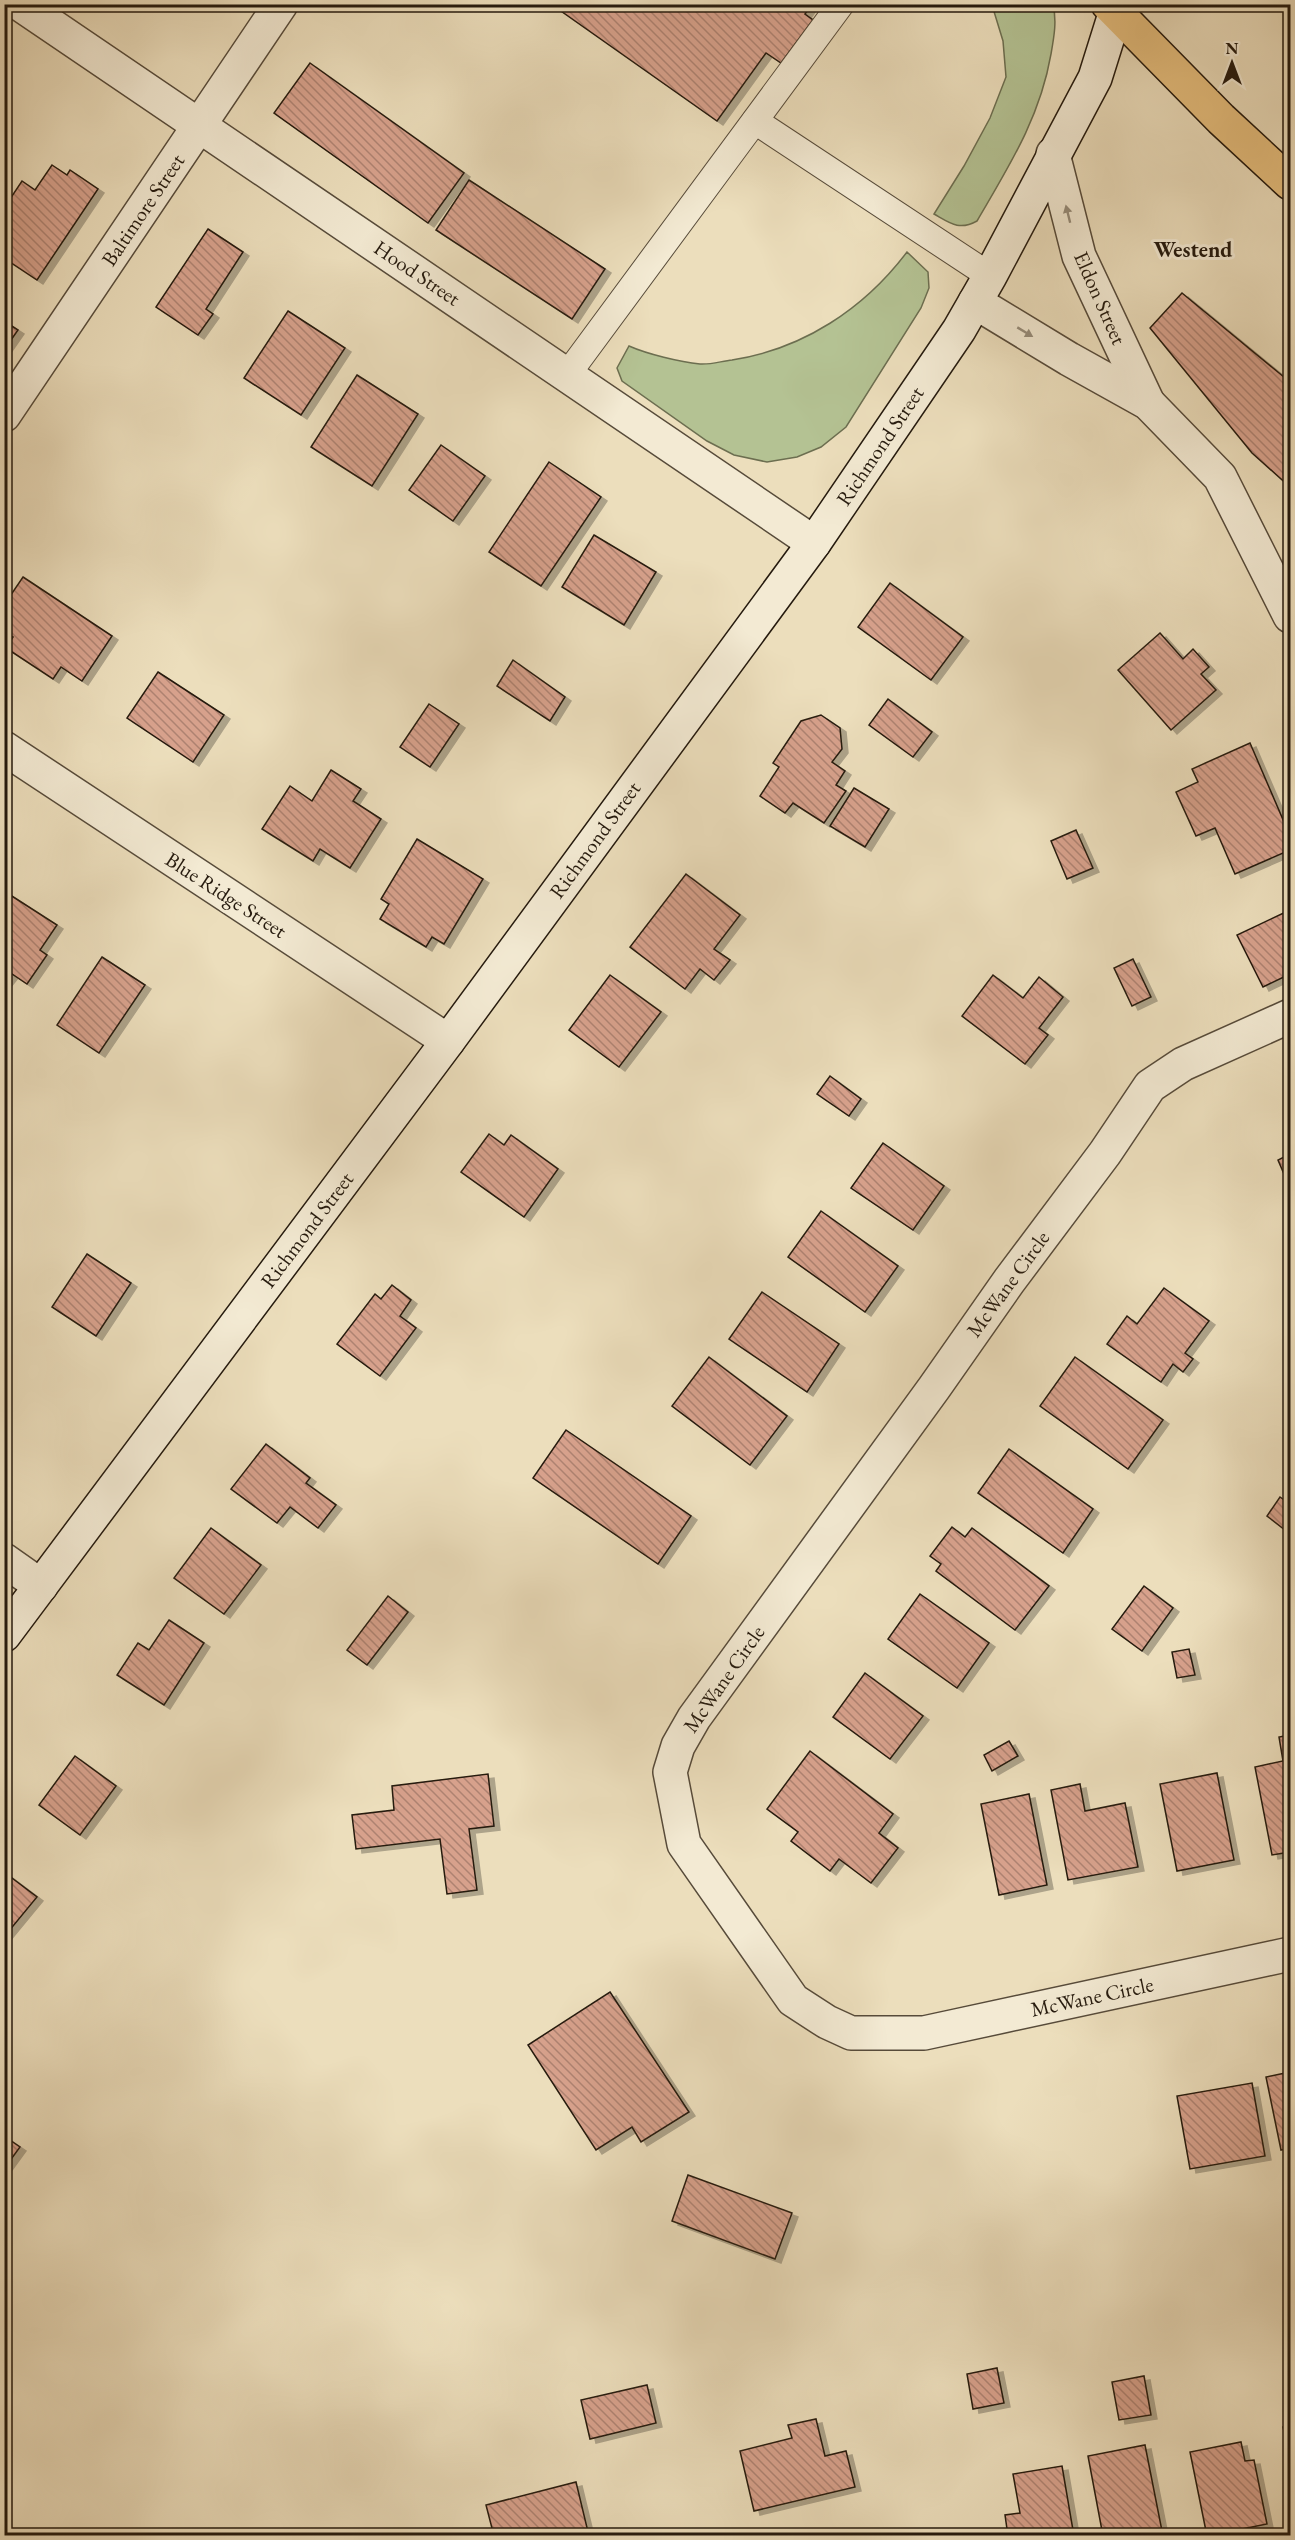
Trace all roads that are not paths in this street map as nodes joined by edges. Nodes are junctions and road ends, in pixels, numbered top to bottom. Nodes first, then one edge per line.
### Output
1 (20, 4) edge
2 (281, 4) edge
3 (841, 4) edge
4 (1115, 7) edge
5 (755, 121) junction
6 (200, 126) junction
7 (1053, 154) junction
8 (1290, 183) edge
9 (982, 289) junction
10 (567, 375) junction
11 (1148, 403) junction
12 (4, 414) edge
13 (814, 543) junction
14 (1290, 616) edge
15 (4, 748) edge
16 (1290, 1016) edge
17 (448, 1041) junction
18 (4, 1560) edge
19 (40, 1586) junction
20 (4, 1635) edge
21 (1290, 1954) edge

1 - 6 street, Hood Street
2 - 6 street, Baltimore Street
3 - 5 lane
4 - 7 street, Richmond Street
4 - 8 main road
5 - 9 lane
5 - 10 lane
6 - 10 street, Hood Street
6 - 12 street, Baltimore Street
7 - 9 street, Richmond Street
11 -> 7 street, Eldon Street
9 -> 11 street, Eldon Street
9 - 13 street, Richmond Street
10 - 13 street, Hood Street
11 - 14 street, Eldon Street
13 - 17 street, Richmond Street
15 - 17 street, Blue Ridge Street
16 - 21 street, McWane Circle
17 - 19 street, Richmond Street
18 - 19 street
19 - 20 street, Richmond Street

